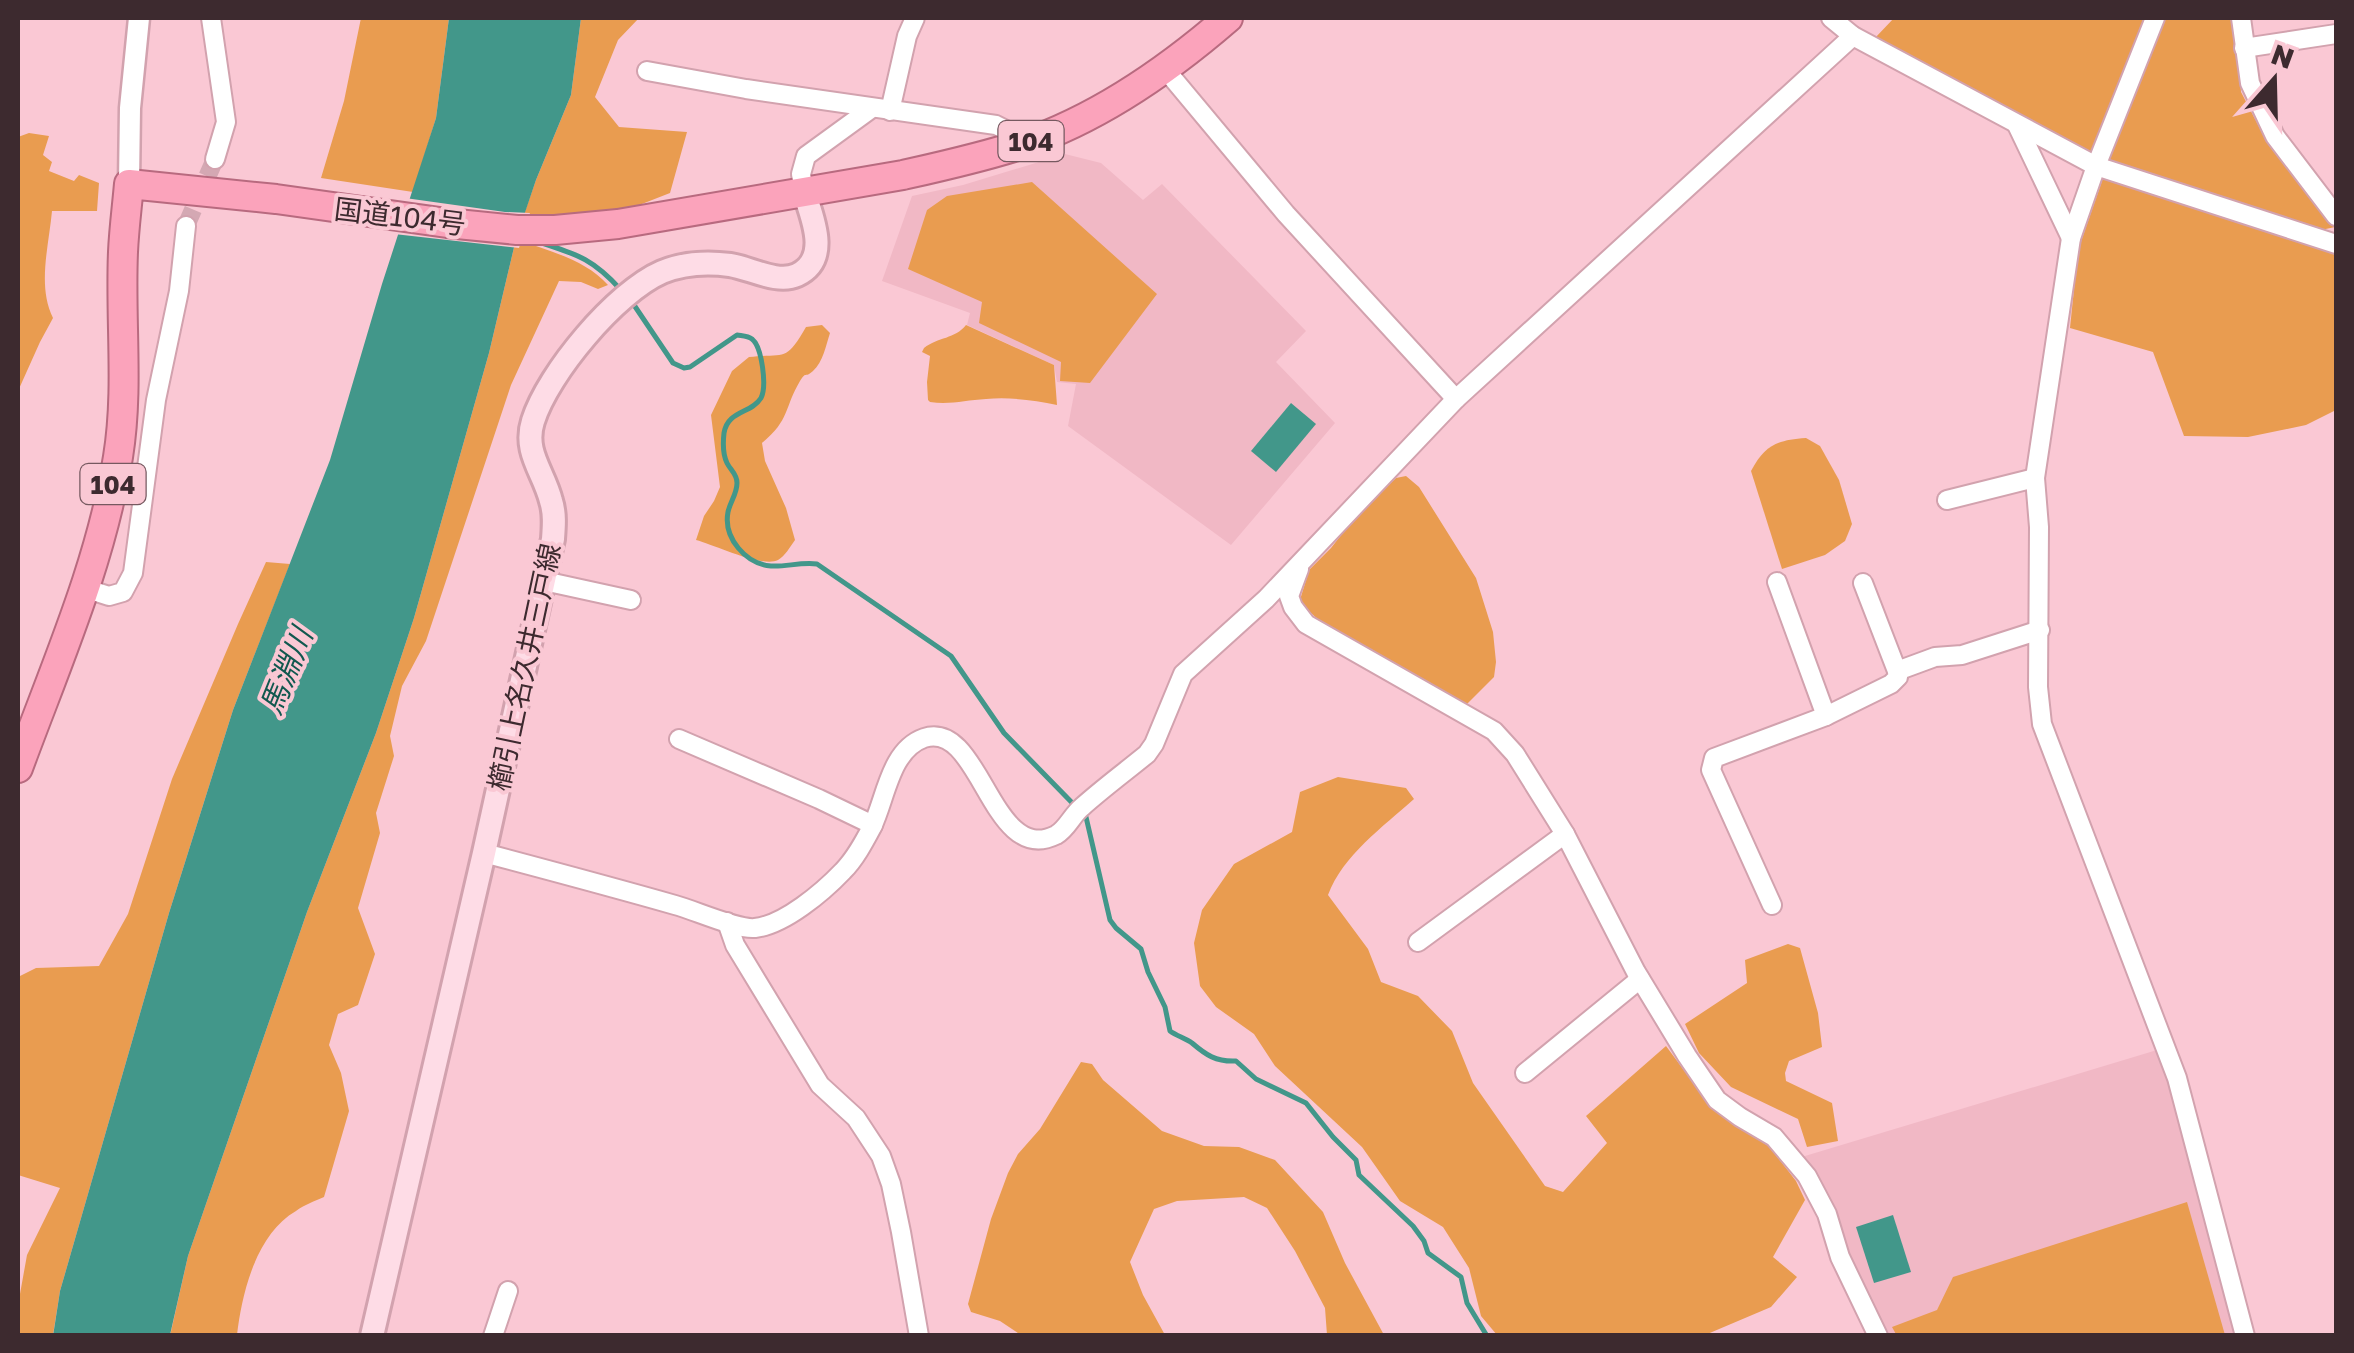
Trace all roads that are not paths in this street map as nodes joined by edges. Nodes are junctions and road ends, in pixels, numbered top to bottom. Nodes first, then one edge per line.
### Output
1 (139, 18) edge
2 (211, 18) edge
3 (915, 18) edge
4 (1228, 18) edge
5 (1831, 18) edge
6 (2154, 18) edge
7 (2241, 18) edge
8 (2336, 34) edge
9 (1853, 36) junction
10 (2244, 48) junction
11 (1165, 69) junction
12 (646, 71) dead end
13 (881, 109) junction
14 (2016, 125) junction
15 (1024, 144) junction
16 (215, 159) tunnel mouth
17 (2096, 166) junction
18 (129, 184) junction
19 (804, 192) junction
20 (2336, 216) edge
21 (186, 226) tunnel mouth
22 (2071, 238) junction
23 (2336, 244) edge
24 (1456, 399) junction
25 (2035, 478) junction
26 (1946, 500) dead end
27 (1303, 560) junction
28 (544, 581) junction
29 (1776, 582) dead end
30 (1864, 582) dead end
31 (84, 588) junction
32 (631, 600) dead end
33 (2040, 630) junction
34 (1897, 671) junction
35 (1826, 716) junction
36 (679, 739) dead end
37 (18, 768) edge
38 (872, 825) junction
39 (1565, 834) junction
40 (484, 853) junction
41 (1772, 904) dead end
42 (727, 922) junction
43 (1418, 942) dead end
44 (1640, 979) junction
45 (1526, 1073) dead end
46 (508, 1291) dead end
47 (372, 1336) edge
48 (493, 1336) edge
49 (919, 1336) edge
50 (1878, 1336) edge
51 (2244, 1336) edge

1 - 18 street
2 - 16 street
3 - 13 street
4 - 11 highway, 国道104号 / 104
5 - 9 street
6 - 17 street
7 - 10 street
8 - 10 street
9 - 14 street
9 - 24 street
10 - 20 street
11 - 15 highway, 国道104号 / 104
11 - 24 street
12 - 13 street
13 - 15 street
13 - 19 street
14 - 17 street
14 - 22 street
15 - 19 highway, 国道104号 / 104
17 - 22 street
17 - 23 street
18 - 19 highway, 国道104号 / 104
18 - 31 highway, 104
19 - 28 main road, 櫛引上名久井三戸線
21 - 31 street
22 - 25 street
24 - 27 street
25 - 26 street
25 - 33 street
27 - 38 street
27 - 39 street
28 - 32 street
28 - 40 main road, 櫛引上名久井三戸線
29 - 35 street
30 - 34 street
31 - 37 highway, 104
33 - 34 street
33 - 51 street
34 - 35 street
35 - 41 street
36 - 38 street
38 - 42 street
39 - 43 street
39 - 44 street
40 - 42 street
40 - 47 main road, 櫛引上名久井三戸線
42 - 49 street
44 - 45 street
44 - 50 street
46 - 48 street

